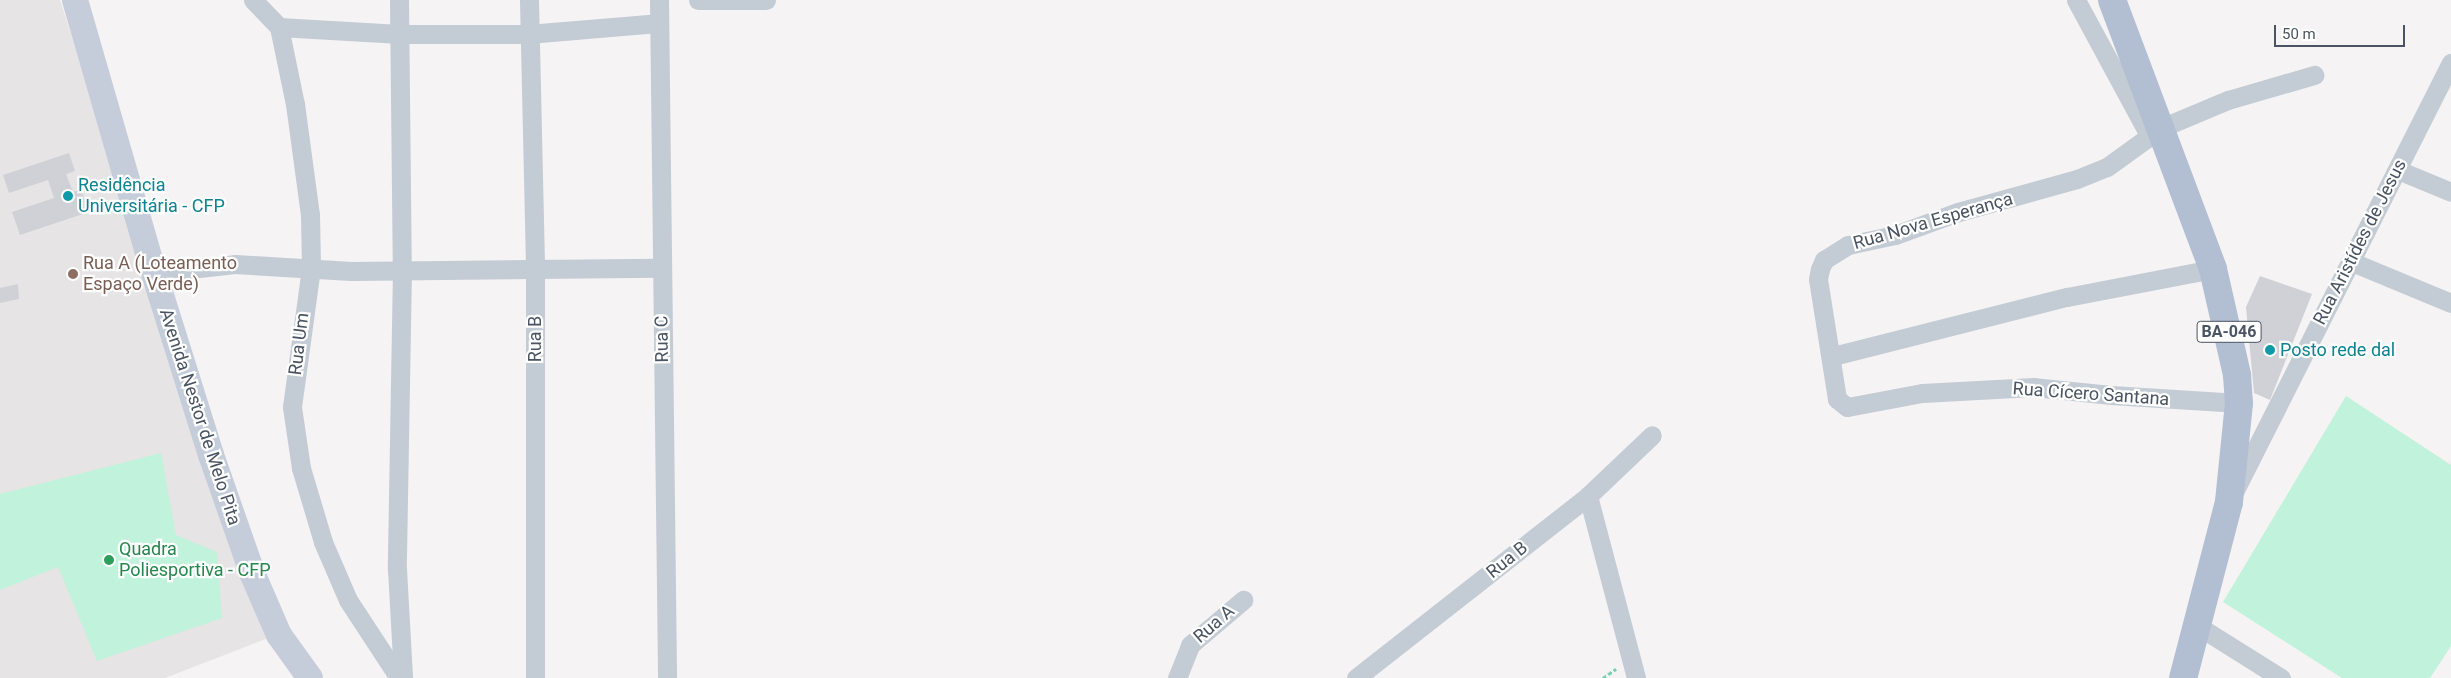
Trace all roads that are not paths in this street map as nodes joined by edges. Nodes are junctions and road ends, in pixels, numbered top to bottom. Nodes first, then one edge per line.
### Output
1 (75, 0) edge
2 (253, 0) edge
3 (399, 0) edge
4 (529, 0) edge
5 (659, 0) edge
6 (698, 0) edge
7 (766, 0) edge
8 (2076, 0) edge
9 (2112, 0) edge
10 (658, 23) junction
11 (279, 27) junction
12 (400, 34) junction
13 (528, 34) junction
14 (2451, 63) edge
15 (2314, 75) dead end
16 (2156, 132) junction
17 (2398, 170) junction
18 (2451, 192) edge
19 (2352, 262) junction
20 (535, 267) junction
21 (311, 268) junction
22 (402, 268) junction
23 (660, 268) junction
24 (2213, 268) junction
25 (154, 273) junction
26 (2451, 303) edge
27 (1833, 356) junction
28 (1836, 390) joint
29 (2239, 403) junction
30 (1652, 435) dead end
31 (1588, 496) junction
32 (2229, 502) junction
33 (1243, 600) dead end
34 (2198, 626) junction
35 (310, 678) edge
36 (401, 678) edge
37 (536, 678) edge
38 (667, 678) edge
39 (1177, 678) edge
40 (1356, 678) edge
41 (1636, 678) edge
42 (2183, 678) edge
43 (2281, 678) edge

1 - 25 main road, Avenida Nestor de Melo Pita
2 - 11 street
3 - 12 street
4 - 13 street, Rua B
5 - 10 street, Rua C
6 - 7 street
8 - 16 street
9 - 16 main road, BA-046
10 - 13 street
10 - 23 street, Rua C
11 - 12 street
11 - 21 street, Rua Um
12 - 13 street
12 - 22 street
13 - 20 street, Rua B
14 - 17 street, Rua Aristídes de Jesus
15 - 16 street, Rua Nova Esperança
16 - 24 main road, BA-046
16 - 27 street, Rua Nova Esperança
17 - 18 street
17 - 19 street, Rua Aristídes de Jesus
19 - 26 street
19 - 32 street, Rua Aristídes de Jesus
20 - 22 street
20 - 23 street
20 - 37 street, Rua B
21 - 22 street
21 - 25 street
21 - 36 street, Rua Um
22 - 36 street
23 - 38 street, Rua C
24 - 27 street
24 - 29 main road, BA-046
25 - 35 main road, Avenida Nestor de Melo Pita
27 - 28 street, Rua Nova Esperança
28 - 29 street, Rua Cícero Santana
29 - 32 main road, BA-046
30 - 31 street, Rua B
31 - 40 street, Rua B
31 - 41 street
32 - 34 main road, BA-046
33 - 39 street, Rua A
34 - 42 main road, BA-046
34 - 43 street

